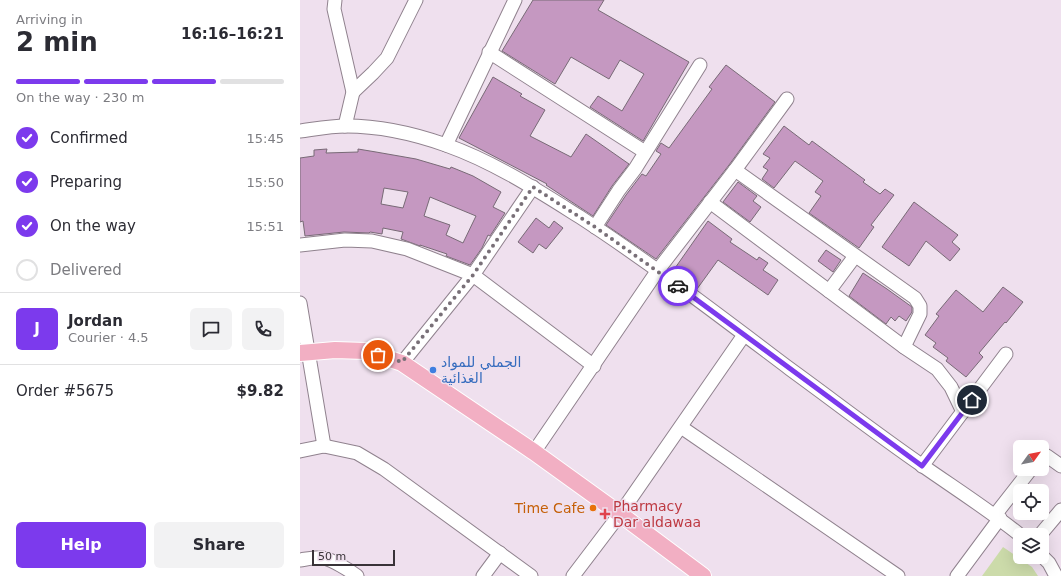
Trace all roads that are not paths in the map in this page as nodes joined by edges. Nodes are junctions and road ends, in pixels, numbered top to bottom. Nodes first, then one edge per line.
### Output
1 (335, 0) edge
2 (416, 0) edge
3 (515, 0) edge
4 (489, 52) junction
5 (700, 65) dead end
6 (353, 92) junction
7 (787, 99) dead end
8 (346, 126) junction
9 (300, 131) edge
10 (446, 145) junction
11 (645, 152) junction
12 (735, 170) junction
13 (533, 187) junction
14 (710, 202) junction
15 (595, 227) junction
16 (300, 245) edge
17 (855, 256) junction
18 (658, 270) junction
19 (473, 275) junction
20 (829, 292) junction
21 (300, 303) edge
22 (744, 335) junction
23 (904, 347) junction
24 (304, 352) edge
25 (1006, 354) dead end
26 (402, 362) junction
27 (594, 366) junction
28 (964, 412) junction
29 (681, 427) junction
30 (324, 446) junction
31 (300, 451) edge
32 (534, 452) junction
33 (1049, 457) edge
34 (922, 466) junction
35 (1061, 466) edge
36 (1027, 476) edge
37 (1061, 510) edge
38 (620, 514) junction
39 (998, 517) junction
40 (1046, 528) edge
41 (1013, 529) edge
42 (500, 553) junction
43 (300, 560) edge
44 (1049, 563) edge
45 (350, 574) edge
46 (483, 576) edge
47 (531, 576) edge
48 (573, 576) edge
49 (703, 576) edge
50 (898, 576) edge
51 (957, 576) edge
52 (1056, 576) edge

1 - 6 street
2 - 6 street
3 - 4 street
4 - 10 street
4 - 11 street
5 - 11 street
6 - 8 street
7 - 12 street
8 - 9 street
8 - 10 street
10 - 13 street
11 - 15 street
12 - 14 street
12 - 17 street
13 - 15 street
13 - 19 street
14 - 18 street
14 - 20 street
15 - 18 street
16 - 19 street
17 - 20 street
17 - 23 street
18 - 22 street
18 - 27 street
19 - 26 street
19 - 27 street
20 - 23 street
21 - 24 street
22 - 29 street
22 - 34 street
23 - 28 street
24 - 26 main road
24 - 30 street
25 - 28 street
26 - 32 main road
27 - 32 street
28 - 34 street
29 - 38 street
29 - 50 street
30 - 31 street
30 - 42 street
32 - 38 main road
33 - 35 street
34 - 39 street
36 - 39 street
37 - 40 street
38 - 48 street
38 - 49 main road
39 - 41 street
39 - 51 street
42 - 46 street
42 - 47 street
43 - 45 street
44 - 52 street

